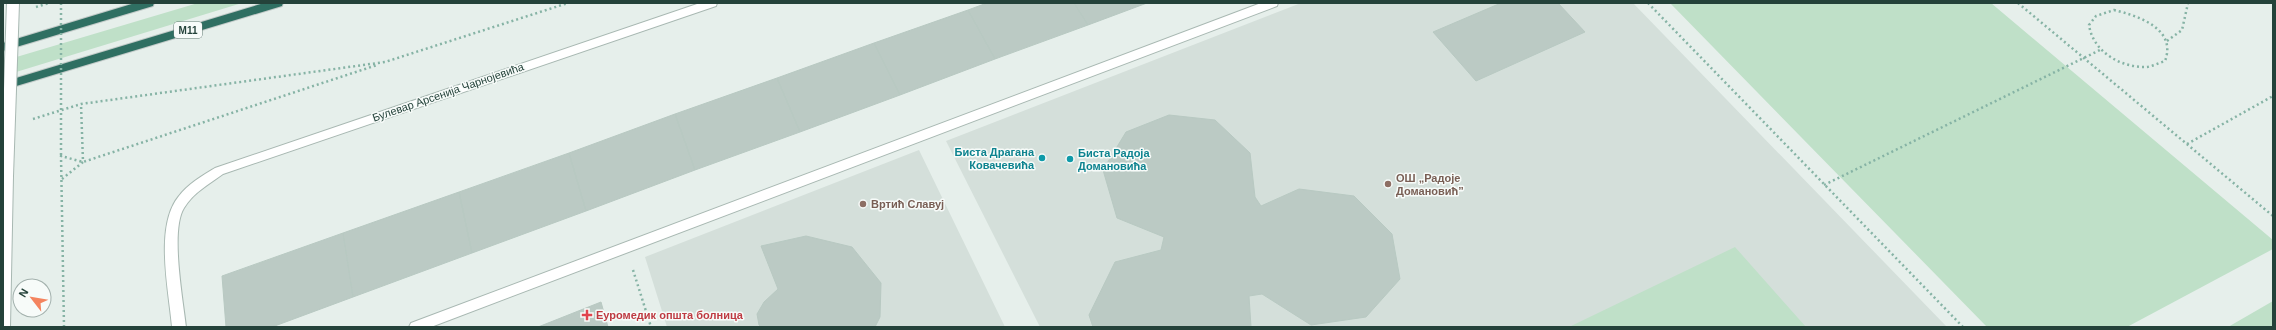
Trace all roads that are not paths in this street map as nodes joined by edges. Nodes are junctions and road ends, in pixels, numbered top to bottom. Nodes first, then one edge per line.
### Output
1 (13, 3) edge
2 (149, 3) edge
3 (278, 3) edge
4 (712, 3) edge
5 (1273, 3) edge
6 (3, 47) edge
7 (3, 86) edge
8 (4, 327) edge
9 (179, 327) edge
10 (416, 327) edge

1 - 8 street, bridge
2 - 6 highway
3 - 7 highway, M11
4 - 9 street, Булевар Арсенија Чарнојевића
5 - 10 street

